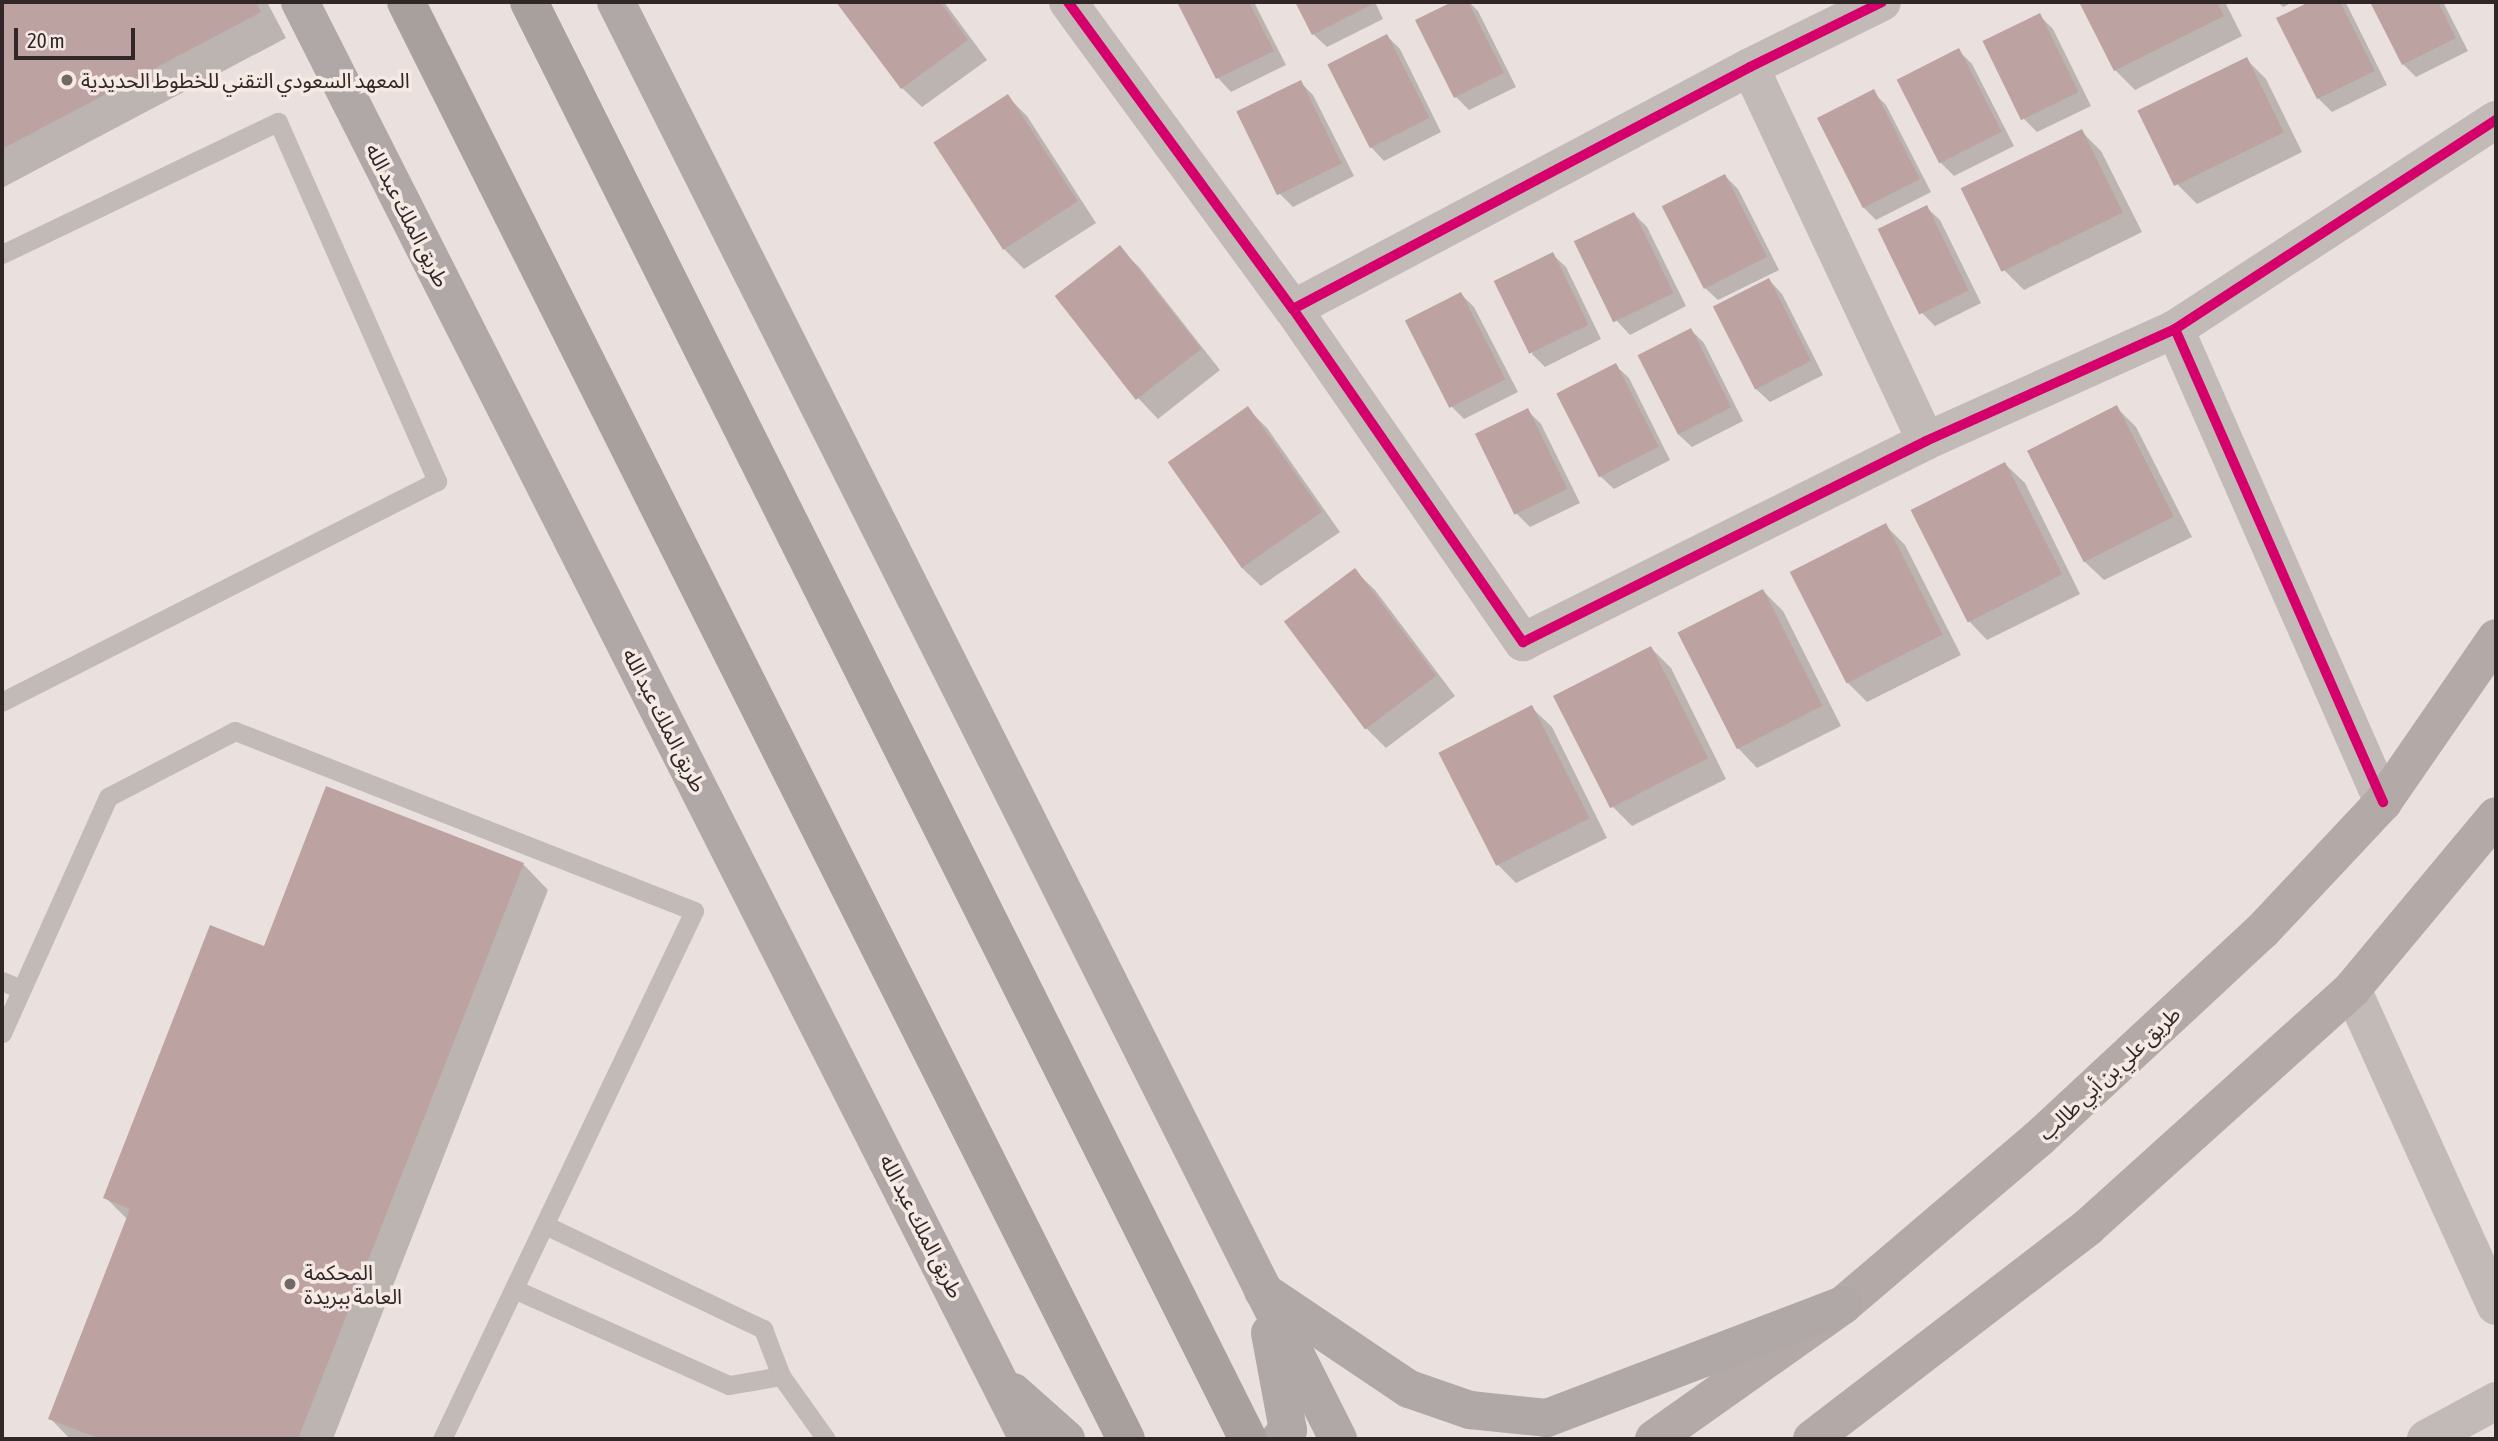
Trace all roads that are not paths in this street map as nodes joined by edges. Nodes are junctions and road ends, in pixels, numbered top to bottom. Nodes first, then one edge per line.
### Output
1 (300, 2) edge
2 (406, 2) edge
3 (529, 2) edge
4 (617, 2) edge
5 (1068, 2) edge
6 (1882, 2) edge
7 (1750, 67) junction
8 (2496, 120) edge
9 (2, 254) edge
10 (1293, 309) junction
11 (2175, 328) junction
12 (1926, 441) junction
13 (2496, 638) edge
14 (2, 702) edge
15 (2383, 802) junction
16 (2496, 816) edge
17 (2, 981) edge
18 (22, 989) junction
19 (2351, 989) junction
20 (2, 1033) edge
21 (545, 1225) junction
22 (514, 1289) junction
23 (1261, 1290) junction
24 (1843, 1305) junction
25 (2496, 1306) edge
26 (781, 1376) junction
27 (1000, 1381) junction
28 (2496, 1401) edge
29 (442, 1439) edge
30 (826, 1439) edge
31 (1012, 1439) edge
32 (1028, 1439) edge
33 (1066, 1439) edge
34 (1126, 1439) edge
35 (1248, 1439) edge
36 (1280, 1439) edge
37 (1338, 1439) edge
38 (1654, 1439) edge
39 (1812, 1439) edge
40 (2426, 1439) edge

1 - 27 main road, طريق الملك عبد الله
2 - 34 highway
3 - 35 highway
4 - 23 main road
5 - 10 street
6 - 7 street
7 - 10 street
7 - 12 street
8 - 11 street
9 - 14 lane
10 - 12 street
11 - 12 street
11 - 15 street
13 - 15 main road, طريق علي بن أبي طالب
15 - 24 main road, طريق علي بن أبي طالب
16 - 19 main road
17 - 18 lane
18 - 20 lane
18 - 21 lane
19 - 25 street
19 - 39 main road
21 - 22 lane
21 - 26 lane
22 - 26 lane
22 - 29 lane
23 - 24 main road
23 - 36 main road
23 - 37 main road
24 - 38 main road, طريق علي بن أبي طالب
26 - 30 lane
27 - 31 main road
27 - 32 main road, طريق الملك عبد الله
27 - 33 main road
28 - 40 street

